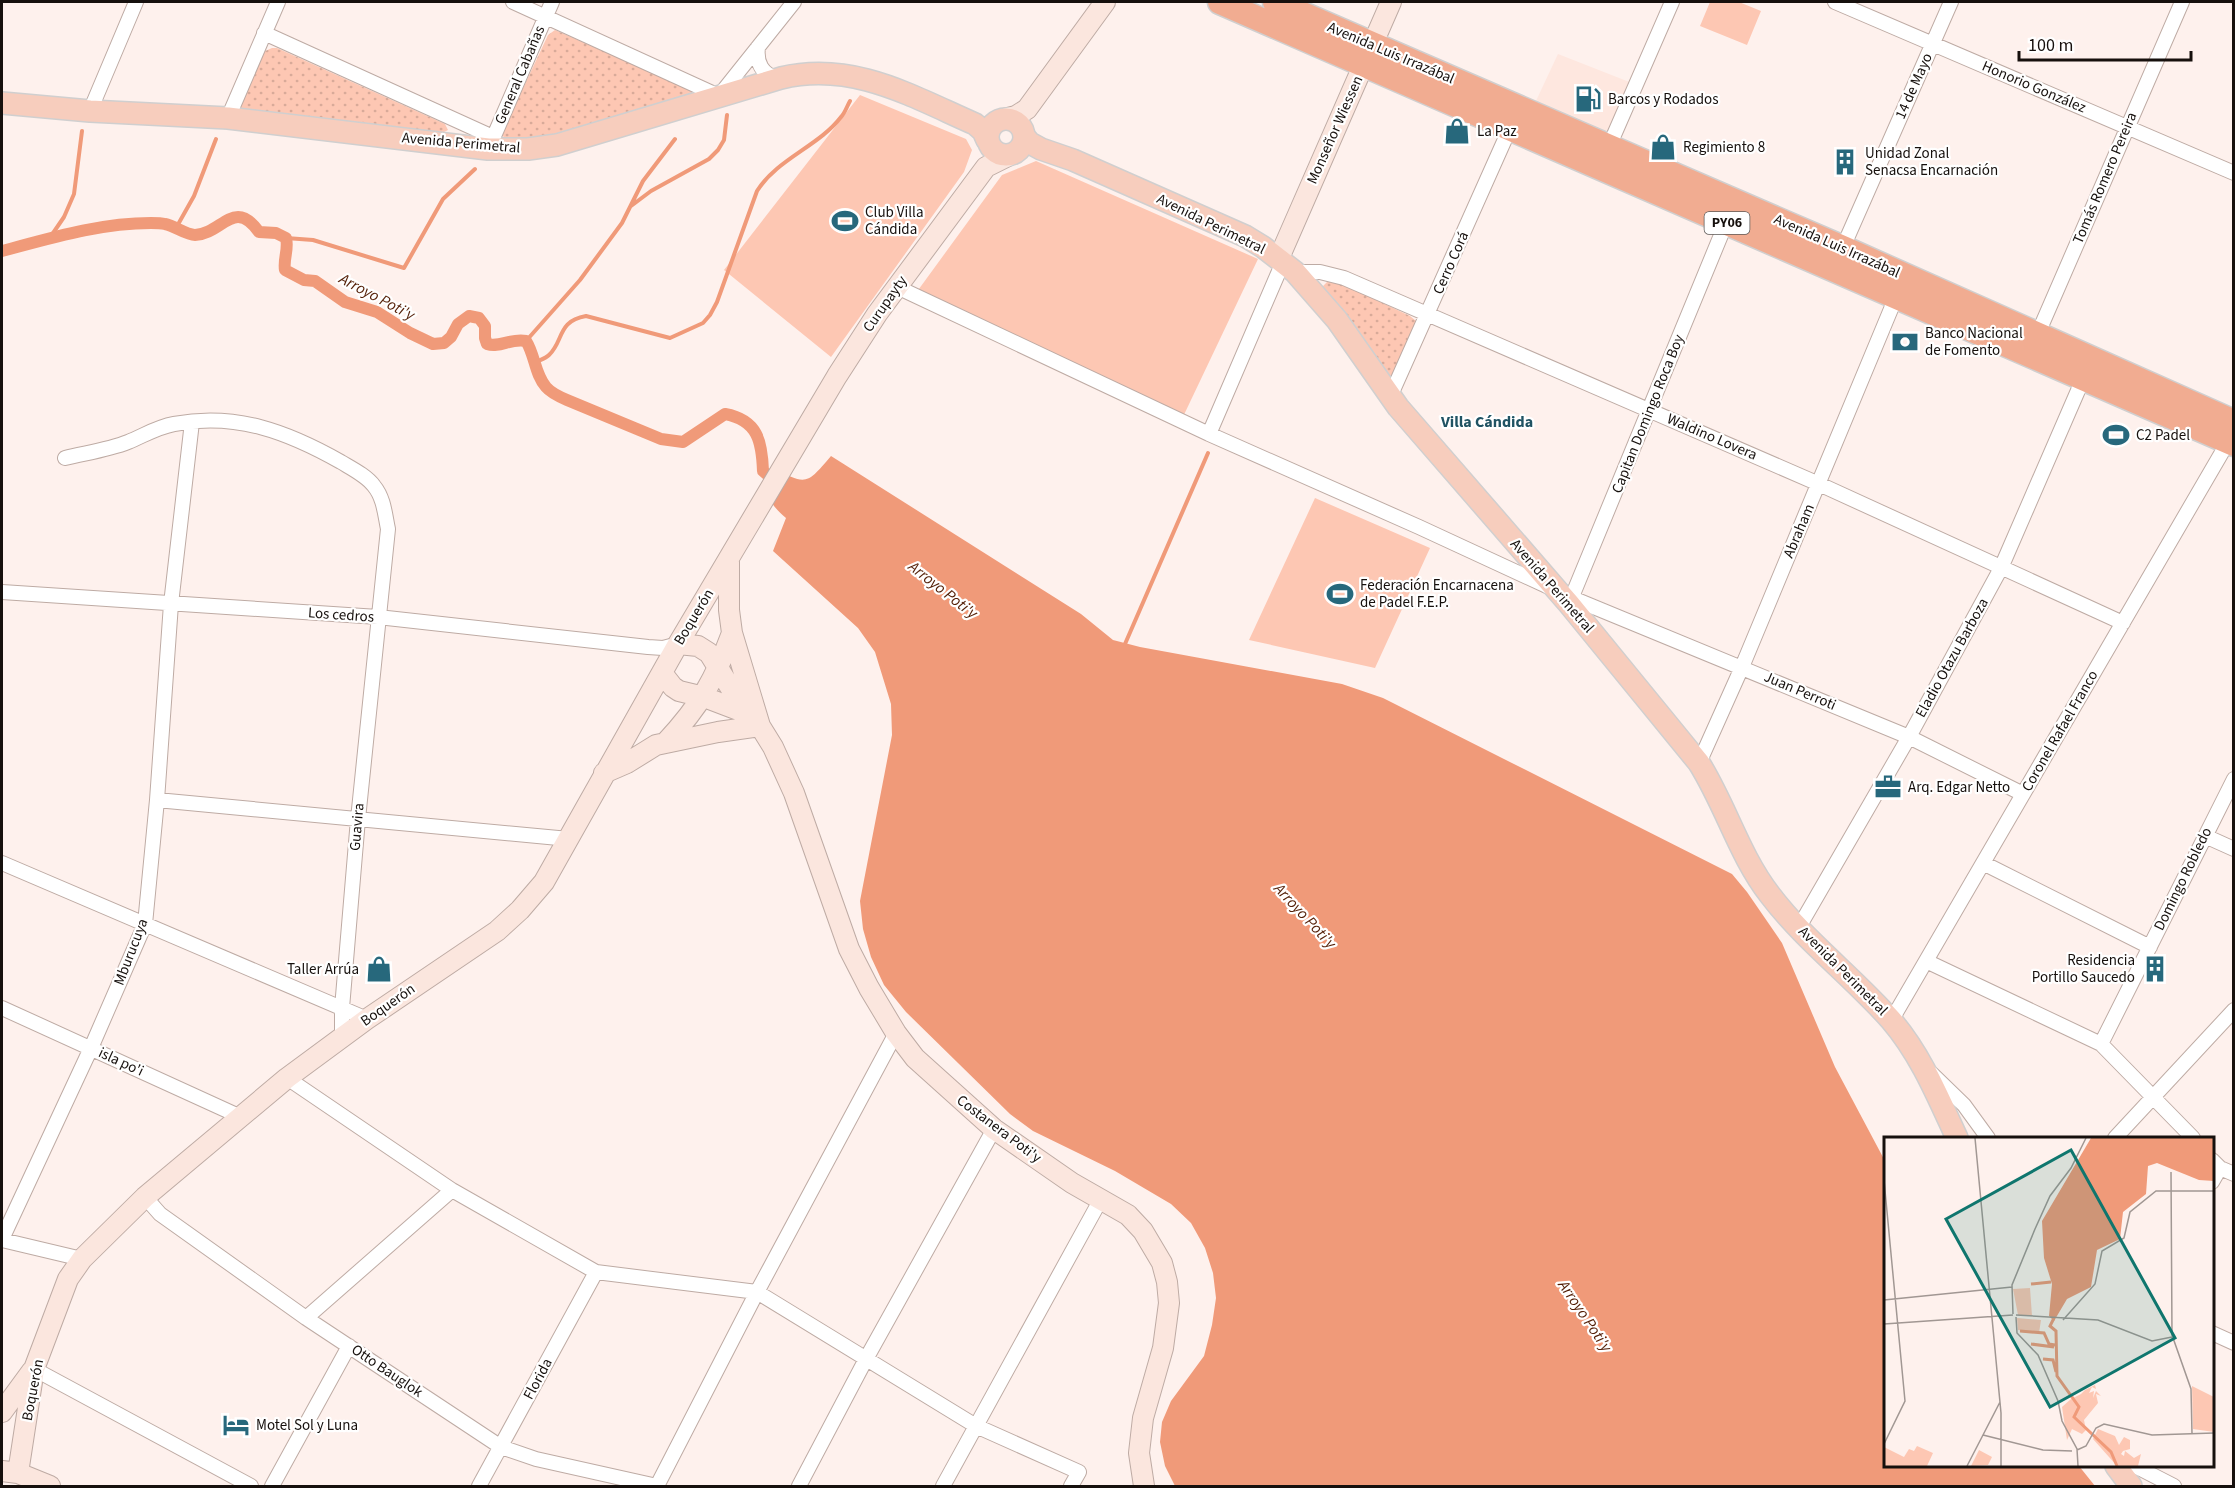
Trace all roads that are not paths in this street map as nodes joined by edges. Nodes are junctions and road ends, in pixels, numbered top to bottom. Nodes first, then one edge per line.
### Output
1 (136, 2) edge
2 (278, 2) edge
3 (513, 2) edge
4 (552, 2) edge
5 (794, 2) edge
6 (1105, 2) edge
7 (1220, 2) edge
8 (1275, 2) edge
9 (1391, 2) edge
10 (1672, 2) edge
11 (1835, 2) edge
12 (1951, 2) edge
13 (2182, 2) edge
14 (546, 16) junction
15 (264, 33) junction
16 (1933, 44) junction
17 (758, 47) junction
18 (1368, 55) junction
19 (778, 79) junction
20 (719, 96) junction
21 (4, 105) edge
22 (1027, 109) junction
23 (90, 111) junction
24 (228, 118) junction
25 (1001, 120) junction
26 (2127, 127) junction
27 (1510, 128) junction
28 (1008, 142) junction
29 (491, 143) junction
30 (1604, 157) junction
31 (2234, 173) edge
32 (1726, 223) junction
33 (1838, 259) junction
34 (1286, 264) junction
35 (897, 287) junction
36 (1896, 297) junction
37 (1427, 315) junction
38 (2033, 345) junction
39 (2083, 379) junction
40 (1390, 397) junction
41 (1650, 411) junction
42 (192, 422) junction
43 (1209, 434) junction
44 (2232, 436) edge
45 (65, 458) dead end
46 (1819, 484) junction
47 (755, 513) joint
48 (729, 561) junction
49 (2001, 568) junction
50 (2, 592) edge
51 (1566, 598) junction
52 (171, 604) junction
53 (378, 617) junction
54 (2122, 623) junction
55 (732, 633) junction
56 (678, 644) junction
57 (720, 667) junction
58 (1742, 667) junction
59 (662, 673) junction
60 (704, 697) junction
61 (753, 719) junction
62 (1909, 737) junction
63 (666, 742) junction
64 (1699, 764) junction
65 (604, 773) junction
66 (2234, 779) edge
67 (2023, 794) junction
68 (157, 800) junction
69 (358, 819) junction
70 (2205, 836) junction
71 (569, 839) junction
72 (2234, 849) edge
73 (2, 863) edge
74 (1983, 863) junction
75 (145, 924) junction
76 (1799, 927) junction
77 (2150, 947) junction
78 (1926, 961) junction
79 (2, 1008) edge
80 (342, 1008) junction
81 (2234, 1010) edge
82 (367, 1019) junction
83 (1891, 1020) junction
84 (896, 1034) junction
85 (342, 1038) junction
86 (2101, 1044) junction
87 (91, 1048) junction
88 (1924, 1066) junction
89 (287, 1078) junction
90 (2154, 1096) junction
91 (241, 1117) junction
92 (994, 1130) junction
93 (1957, 1137) edge
94 (1987, 1137) edge
95 (2116, 1137) edge
96 (2192, 1137) edge
97 (2216, 1164) edge
98 (2234, 1174) edge
99 (452, 1190) junction
100 (145, 1197) junction
101 (1101, 1199) junction
102 (2, 1240) edge
103 (82, 1259) junction
104 (596, 1272) junction
105 (757, 1292) junction
106 (306, 1318) junction
107 (2214, 1334) edge
108 (2234, 1343) edge
109 (349, 1346) junction
110 (866, 1359) junction
111 (34, 1369) junction
112 (2, 1412) edge
113 (976, 1426) junction
114 (501, 1448) junction
115 (2117, 1467) edge
116 (2137, 1467) edge
117 (10, 1472) edge
118 (34, 1486) edge
119 (50, 1486) edge
120 (251, 1486) edge
121 (272, 1486) edge
122 (479, 1486) edge
123 (657, 1486) edge
124 (799, 1486) edge
125 (943, 1486) edge
126 (1071, 1486) edge
127 (1144, 1486) edge
128 (2131, 1486) edge
129 (2174, 1486) edge

1 - 23 street
2 - 15 street
3 - 14 street
4 - 14 street, General Cabañas
5 - 17 street
6 - 22 street, Curupayty
7 - 18 highway, PY06
8 - 18 highway, Avenida Luis Irrazábal / PY06
9 - 18 street, Monseñor Wiessen
10 - 30 street
11 - 16 street, Honorio González
12 - 16 street, 14 de Mayo
13 - 26 street, Tomás Romero Pereira
14 - 20 street
14 - 29 street, General Cabañas
15 - 24 street
15 - 29 street
16 - 26 street, Honorio González
16 - 33 street, 14 de Mayo
17 - 19 street
17 - 20 street
18 - 27 highway, PY06
18 - 30 highway, Avenida Luis Irrazábal / PY06
18 - 34 street, Monseñor Wiessen
19 - 20 main road, Avenida Perimetral
19 - 28 main road, Avenida Perimetral
20 - 29 main road, Avenida Perimetral
21 - 23 main road, Avenida Perimetral
22 - 25 street
22 - 28 street, Curupayty
23 - 24 main road, Avenida Perimetral
24 - 29 main road, Avenida Perimetral
25 - 28 main road
25 - 28 main road, Avenida Perimetral
26 - 31 street, Honorio González
26 - 38 street, Tomás Romero Pereira
27 - 30 highway, PY06
27 - 37 street, Cerro Corá
28 - 34 main road, Avenida Perimetral
28 - 35 street, Curupayty
30 - 32 highway, PY06
30 - 33 highway, Avenida Luis Irrazábal / PY06
32 - 33 highway, PY06
32 - 41 street, Capitan Domingo Roca Boy
33 - 36 highway, PY06
33 - 38 highway, Avenida Luis Irrazábal / PY06
34 - 37 street, Waldino Lovera
34 - 40 main road, Avenida Perimetral
34 - 43 street
35 - 43 street, Juan Perroti
35 - 47 street, Curupayty
36 - 38 highway, PY06
36 - 46 street, Abraham
37 - 40 street, Cerro Corá
37 - 41 street, Waldino Lovera
38 - 39 highway, PY06
38 - 44 highway, Avenida Luis Irrazábal / PY06
39 - 44 highway, PY06
39 - 49 street, Eladio Otazu Barboza
40 - 51 main road, Avenida Perimetral
41 - 46 street, Waldino Lovera
41 - 51 street, Capitan Domingo Roca Boy
42 - 45 street, Guavira
42 - 52 street, Mburucuya
42 - 53 street, Guavira
43 - 51 street, Juan Perroti
44 - 54 street, Coronel Rafael Franco
46 - 49 street, Waldino Lovera
46 - 58 street, Abraham
47 - 48 street, Boquerón
48 - 55 street
48 - 56 street, Boquerón
49 - 54 street, Waldino Lovera
49 - 62 street, Eladio Otazu Barboza
50 - 52 street, Los cedros
51 - 58 street, Juan Perroti
51 - 64 main road, Avenida Perimetral
52 - 53 street, Los cedros
52 - 68 street, Mburucuya
53 - 56 street, Los cedros
53 - 69 street, Guavira
54 - 67 street, Coronel Rafael Franco
55 - 57 street
55 - 61 street
56 - 57 street, Costanera Poti'y
56 - 59 street, Boquerón
57 - 60 street
57 - 61 street, Costanera Poti'y
58 - 62 street, Juan Perroti
58 - 64 street, Abraham
59 - 60 street
59 - 65 street, Boquerón
60 - 61 street
60 - 63 street
61 - 63 street
61 - 84 street, Costanera Poti'y
62 - 67 street, Juan Perroti
62 - 76 street, Eladio Otazu Barboza
63 - 65 street
64 - 76 main road, Avenida Perimetral
65 - 71 street, Boquerón
66 - 70 street, Domingo Robledo
67 - 74 street, Coronel Rafael Franco
68 - 69 street
68 - 75 street, Mburucuya
69 - 71 street
69 - 80 street, Guavira
70 - 72 street
70 - 77 street, Domingo Robledo
71 - 82 street, Boquerón
73 - 75 street
74 - 77 street
74 - 78 street, Coronel Rafael Franco
75 - 80 street
75 - 87 street, Mburucuya
76 - 83 main road, Avenida Perimetral
77 - 86 street, Domingo Robledo
78 - 83 street, Coronel Rafael Franco
78 - 86 street
79 - 87 street, isla po'i
80 - 82 street
80 - 85 street, Guavira
81 - 90 street
82 - 85 street, Boquerón
83 - 88 main road, Avenida Perimetral
84 - 92 street, Costanera Poti'y
84 - 105 street
85 - 89 street, Boquerón
86 - 90 street
87 - 91 street, isla po'i
87 - 102 street, Mburucuya
88 - 93 main road, Avenida Perimetral
88 - 94 street
89 - 91 street, Boquerón
89 - 99 street
90 - 95 street
90 - 96 street
91 - 100 street, Boquerón
92 - 101 street, Costanera Poti'y
92 - 110 street
97 - 98 street
99 - 104 street
99 - 106 street
100 - 103 street, Boquerón
100 - 106 street, Otto Bauglok
101 - 113 street
101 - 127 street, Costanera Poti'y
102 - 103 street
103 - 111 street, Boquerón
104 - 105 street
104 - 114 street, Florida
105 - 110 street
105 - 123 street
106 - 109 street, Otto Bauglok
107 - 108 street
109 - 114 street, Otto Bauglok
109 - 121 street
110 - 113 street
110 - 124 street
111 - 112 street
111 - 117 street, Boquerón
111 - 120 street
113 - 125 street
113 - 126 street
114 - 122 street, Florida
114 - 123 street, Otto Bauglok
115 - 128 main road
116 - 129 street
117 - 118 street
117 - 119 street

